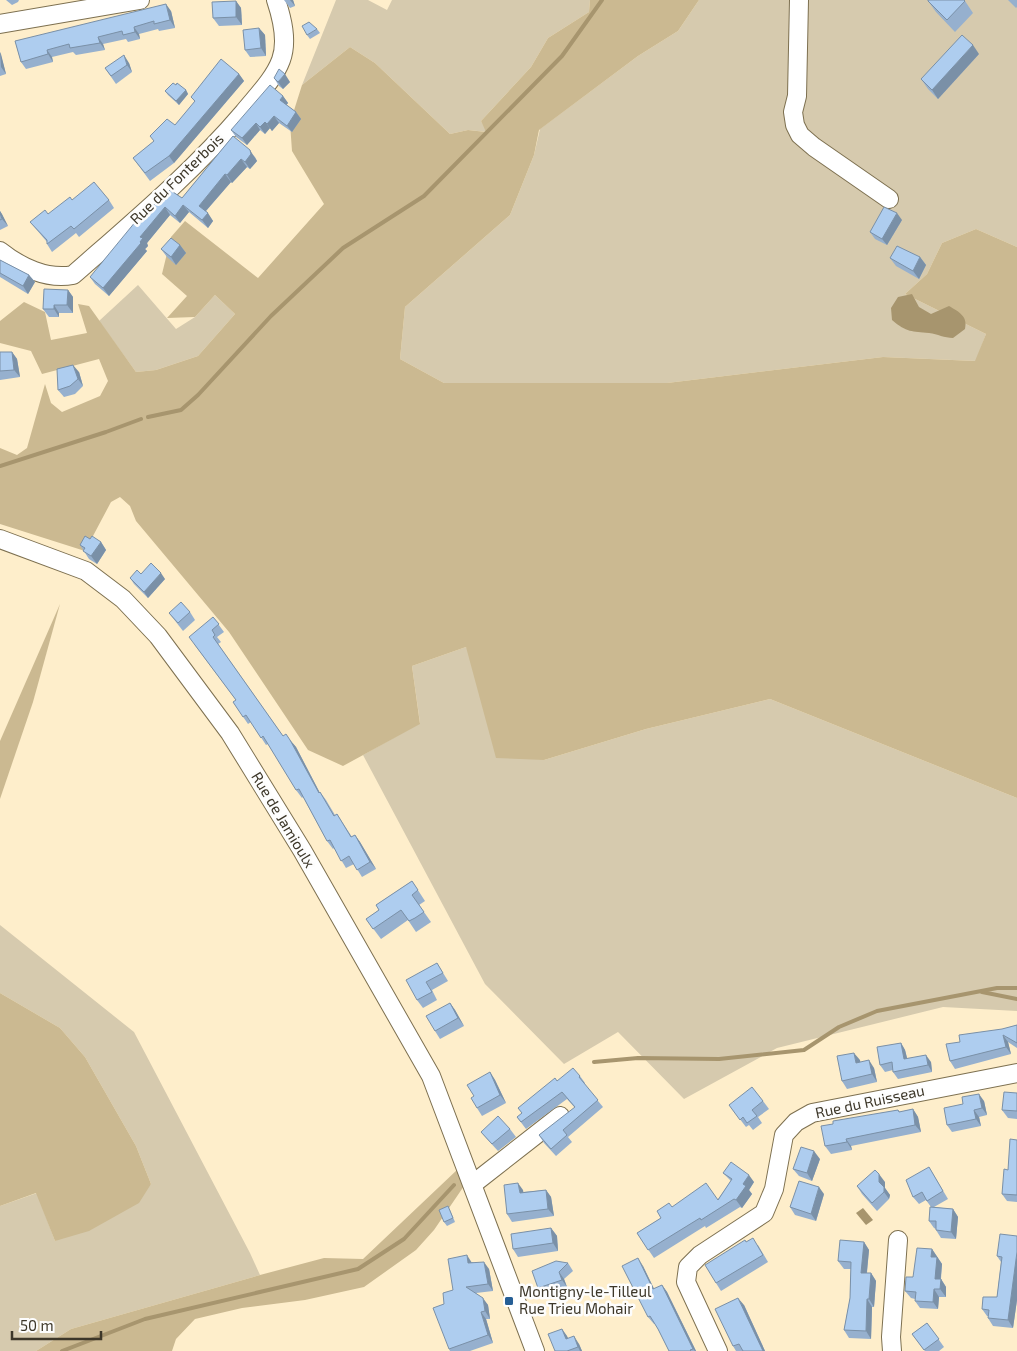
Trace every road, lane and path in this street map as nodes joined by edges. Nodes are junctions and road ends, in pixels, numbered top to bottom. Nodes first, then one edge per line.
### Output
1 (140, 0) edge
2 (276, 0) edge
3 (799, 0) edge
4 (0, 24) edge
5 (889, 199) dead end
6 (0, 251) edge
7 (0, 539) edge
8 (1017, 1073) edge
9 (560, 1116) edge
10 (473, 1184) junction
11 (898, 1240) dead end
12 (535, 1351) edge
13 (718, 1351) edge
14 (892, 1351) edge

1 - 4 street
2 - 6 street, Rue du Fonterbois
3 - 5 street
7 - 10 street, Rue de Jamioulx
8 - 13 street, Rue du Ruisseau
9 - 10 street
10 - 12 street, Rue de Jamioulx
11 - 14 street

